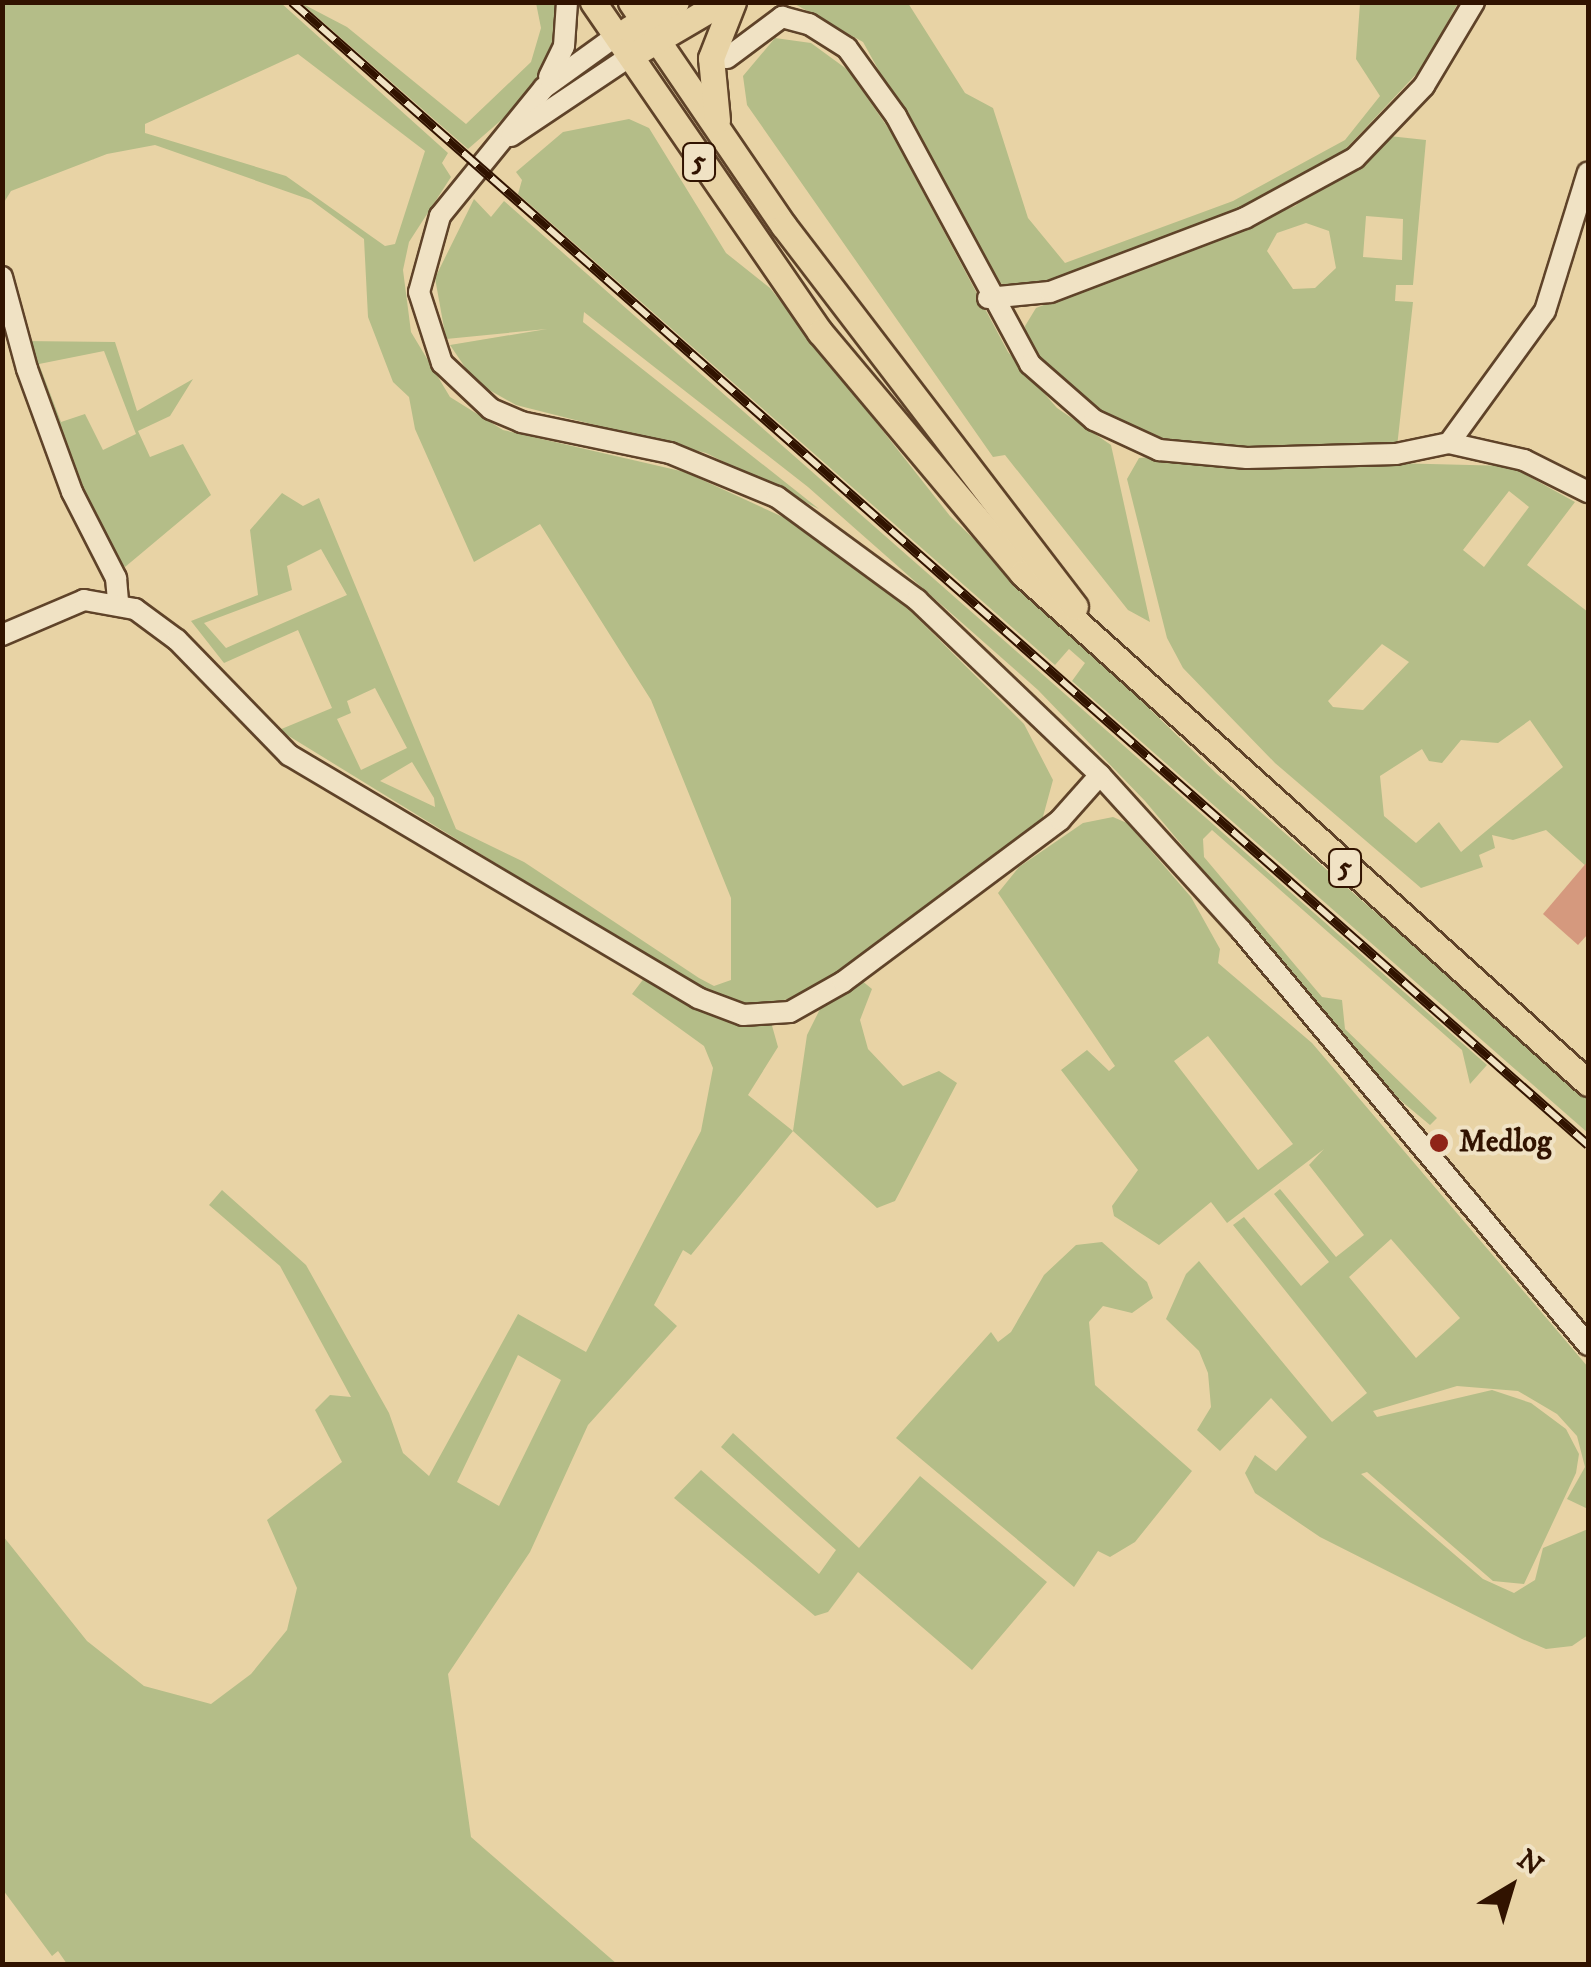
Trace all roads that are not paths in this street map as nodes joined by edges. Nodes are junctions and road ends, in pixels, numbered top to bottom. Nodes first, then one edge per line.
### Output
1 (567, 2) edge
2 (594, 2) edge
3 (676, 2) edge
4 (722, 2) edge
5 (732, 2) edge
6 (1474, 2) edge
7 (643, 22) edge
8 (623, 47) junction
9 (728, 58) dead end
10 (544, 88) junction
11 (721, 134) junction
12 (482, 159) junction
13 (1588, 172) edge
14 (2, 277) edge
15 (988, 298) junction
16 (1449, 443) junction
17 (1588, 492) edge
18 (118, 602) junction
19 (2, 635) edge
20 (1103, 651) junction
21 (1100, 775) junction
22 (1588, 1082) edge
23 (1588, 1345) edge

1 - 10 street
2 - 8 main road
3 - 7 main road
4 - 7 main road
5 - 11 main road
6 - 15 street
7 - 8 main road
7 - 11 main road, 5
8 - 10 street
8 - 12 street
8 - 20 main road, 5
9 - 15 street
10 - 12 street
11 - 20 main road, 5
12 - 21 street
13 - 16 street
14 - 18 street
15 - 16 street
16 - 17 street
18 - 19 street
18 - 21 street
20 - 22 main road, 5
21 - 23 street

